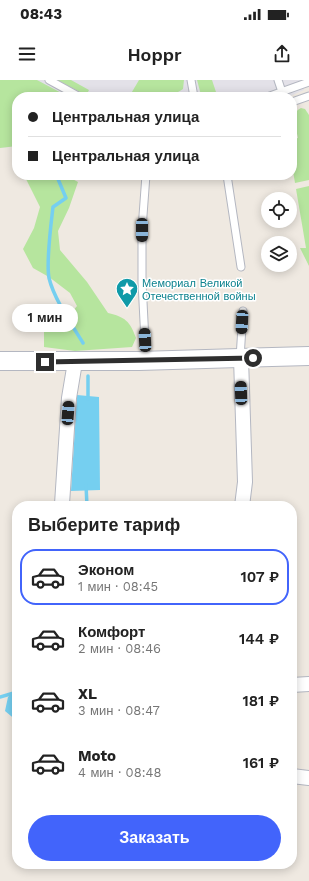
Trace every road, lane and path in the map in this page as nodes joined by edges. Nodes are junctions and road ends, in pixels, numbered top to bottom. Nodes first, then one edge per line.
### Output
1 (49, 80) edge
2 (191, 80) edge
3 (278, 80) edge
4 (309, 82) edge
5 (71, 92) edge
6 (193, 92) edge
7 (282, 92) joint
8 (309, 96) edge
9 (297, 100) edge
10 (146, 180) edge
11 (228, 180) edge
12 (241, 267) dead end
13 (243, 311) dead end
14 (309, 356) edge
15 (240, 358) junction
16 (0, 361) edge
17 (146, 361) junction
18 (75, 362) junction
19 (62, 501) edge
20 (243, 501) edge
21 (309, 684) edge
22 (297, 685) edge
23 (297, 777) edge
24 (309, 778) edge

1 - 5 lane
2 - 6 lane
3 - 7 lane
4 - 7 lane
8 - 9 lane
10 - 17 lane
11 - 12 lane
13 - 15 lane
14 - 15 street
15 - 17 street
15 - 20 street
16 - 18 street
17 - 18 street
18 - 19 street
21 - 22 street
23 - 24 street

